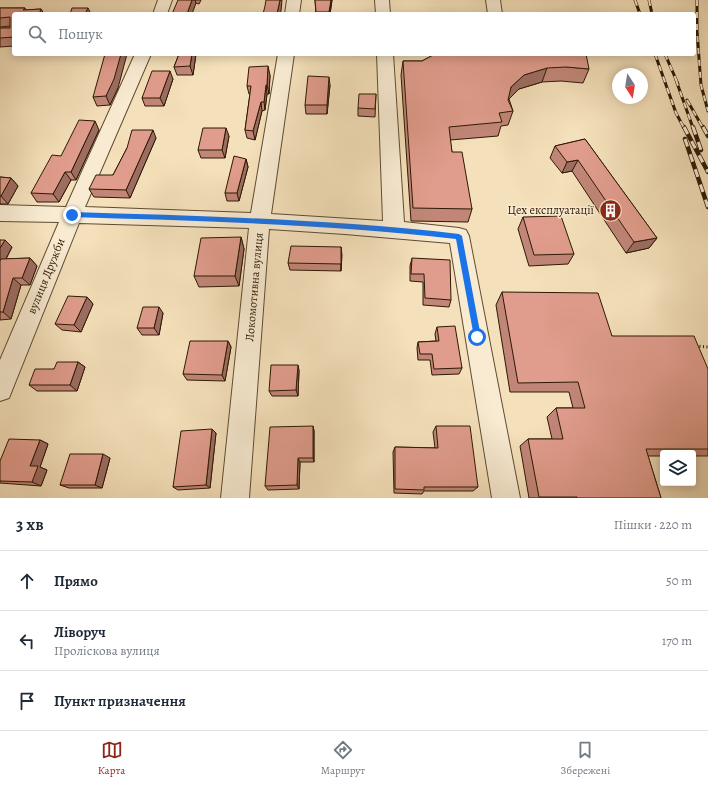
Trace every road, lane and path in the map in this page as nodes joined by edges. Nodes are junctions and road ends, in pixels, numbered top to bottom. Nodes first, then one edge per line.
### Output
1 (165, 0) edge
2 (294, 0) edge
3 (382, 0) edge
4 (493, 0) edge
5 (161, 12) edge
6 (292, 12) edge
7 (383, 12) edge
8 (494, 12) edge
9 (142, 56) edge
10 (286, 56) edge
11 (385, 56) edge
12 (0, 213) edge
13 (72, 215) junction
14 (260, 220) junction
15 (394, 229) junction
16 (692, 346) edge
17 (708, 347) edge
18 (0, 389) edge
19 (234, 498) edge
20 (506, 498) edge

1 - 5 street
2 - 6 street
3 - 7 street
4 - 8 street
9 - 13 street, вулиця Дружби
10 - 14 street, Локомотивна вулиця
11 - 15 street
12 - 13 street
13 - 14 street
13 - 18 street, вулиця Дружби
14 - 15 street
14 - 19 street, Локомотивна вулиця
15 - 20 street
16 - 17 path

